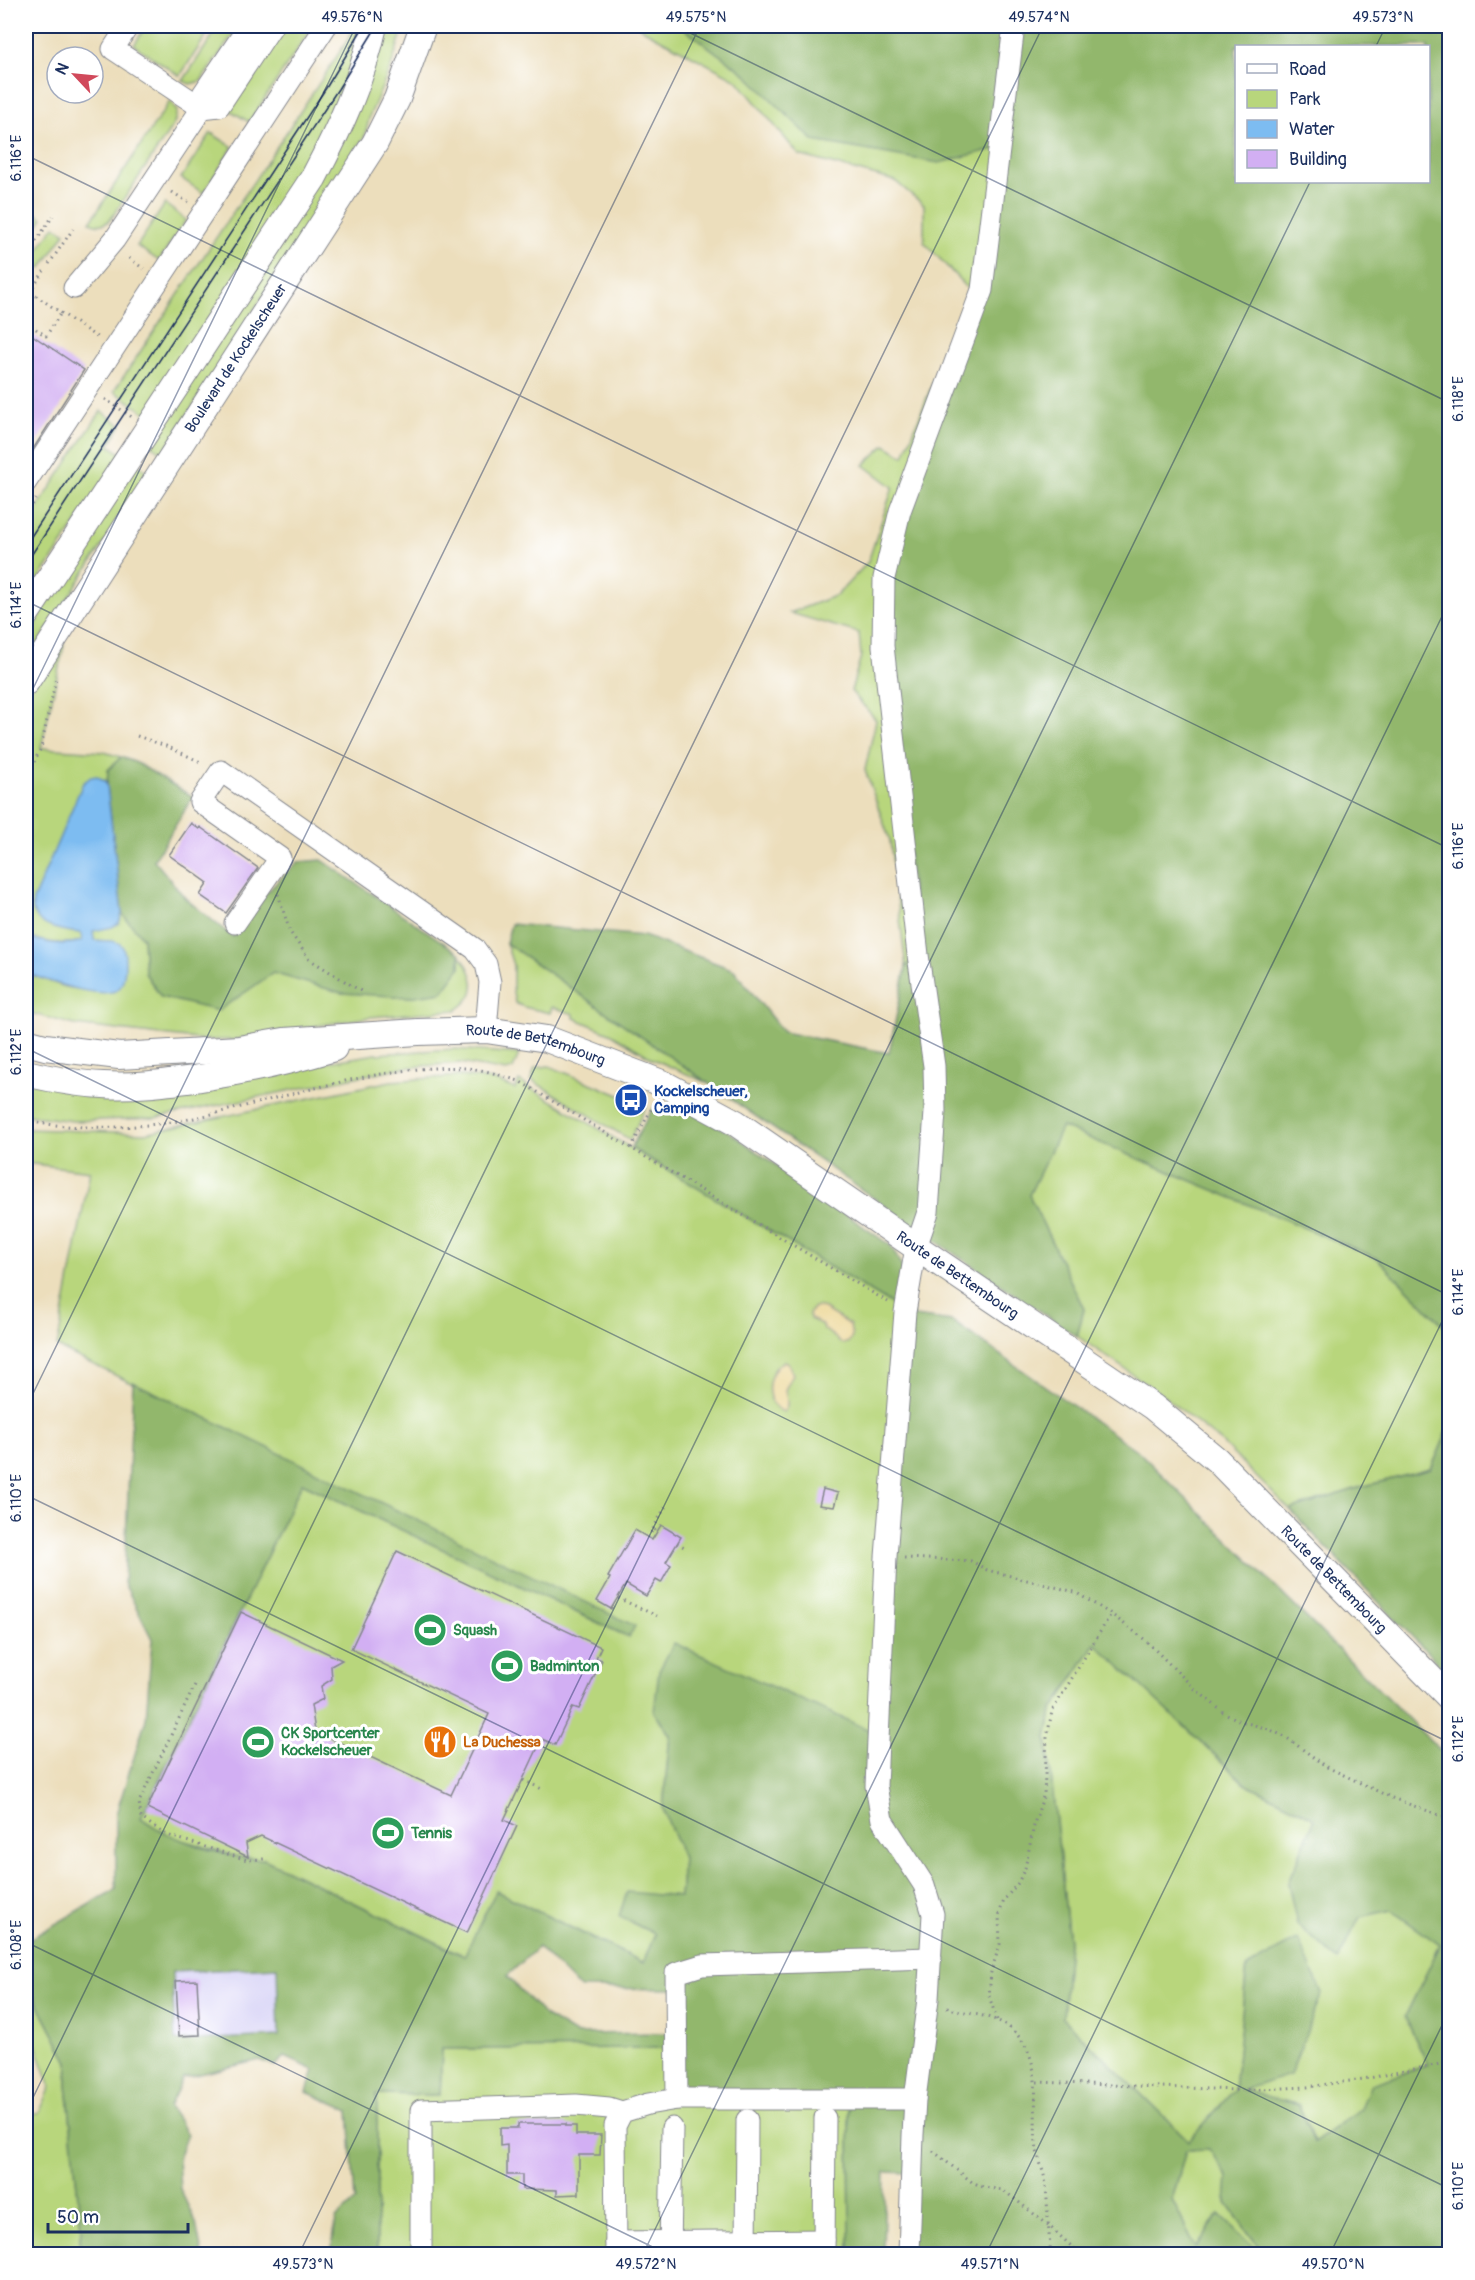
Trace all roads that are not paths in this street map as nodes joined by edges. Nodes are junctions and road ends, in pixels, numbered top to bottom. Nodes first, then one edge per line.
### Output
1 (128, 26) edge
2 (249, 26) edge
3 (272, 26) edge
4 (326, 26) edge
5 (374, 26) edge
6 (423, 26) edge
7 (1014, 26) edge
8 (202, 108) junction
9 (74, 288) dead end
10 (26, 482) edge
11 (26, 614) edge
12 (26, 682) edge
13 (235, 923) dead end
14 (486, 1030) junction
15 (374, 1036) junction
16 (26, 1042) edge
17 (26, 1073) edge
18 (915, 1247) junction
19 (1449, 1698) edge
20 (931, 1958) junction
21 (677, 2099) junction
22 (915, 2099) junction
23 (622, 2112) junction
24 (825, 2118) dead end
25 (747, 2120) dead end
26 (672, 2128) dead end
27 (824, 2247) edge
28 (616, 2248) edge
29 (670, 2248) edge
30 (746, 2248) edge
31 (421, 2254) edge
32 (909, 2254) edge

1 - 8 street
2 - 8 street
3 - 8 street
4 - 10 street
5 - 11 main road
6 - 12 main road, Boulevard de Kockelscheuer
7 - 18 street
8 - 9 street
13 - 14 street
14 - 15 main road, Route de Bettembourg
14 - 18 main road, Route de Bettembourg
15 - 16 main road, Route de Bettembourg
15 - 17 main road, Route de Bettembourg
18 - 19 main road, Route de Bettembourg
18 - 20 street
20 - 21 street
20 - 22 street
21 - 22 street
21 - 23 street
22 - 32 street
23 - 28 street
23 - 31 street
24 - 27 street
25 - 30 street
26 - 29 street
27 - 30 street
28 - 29 street
29 - 30 street

